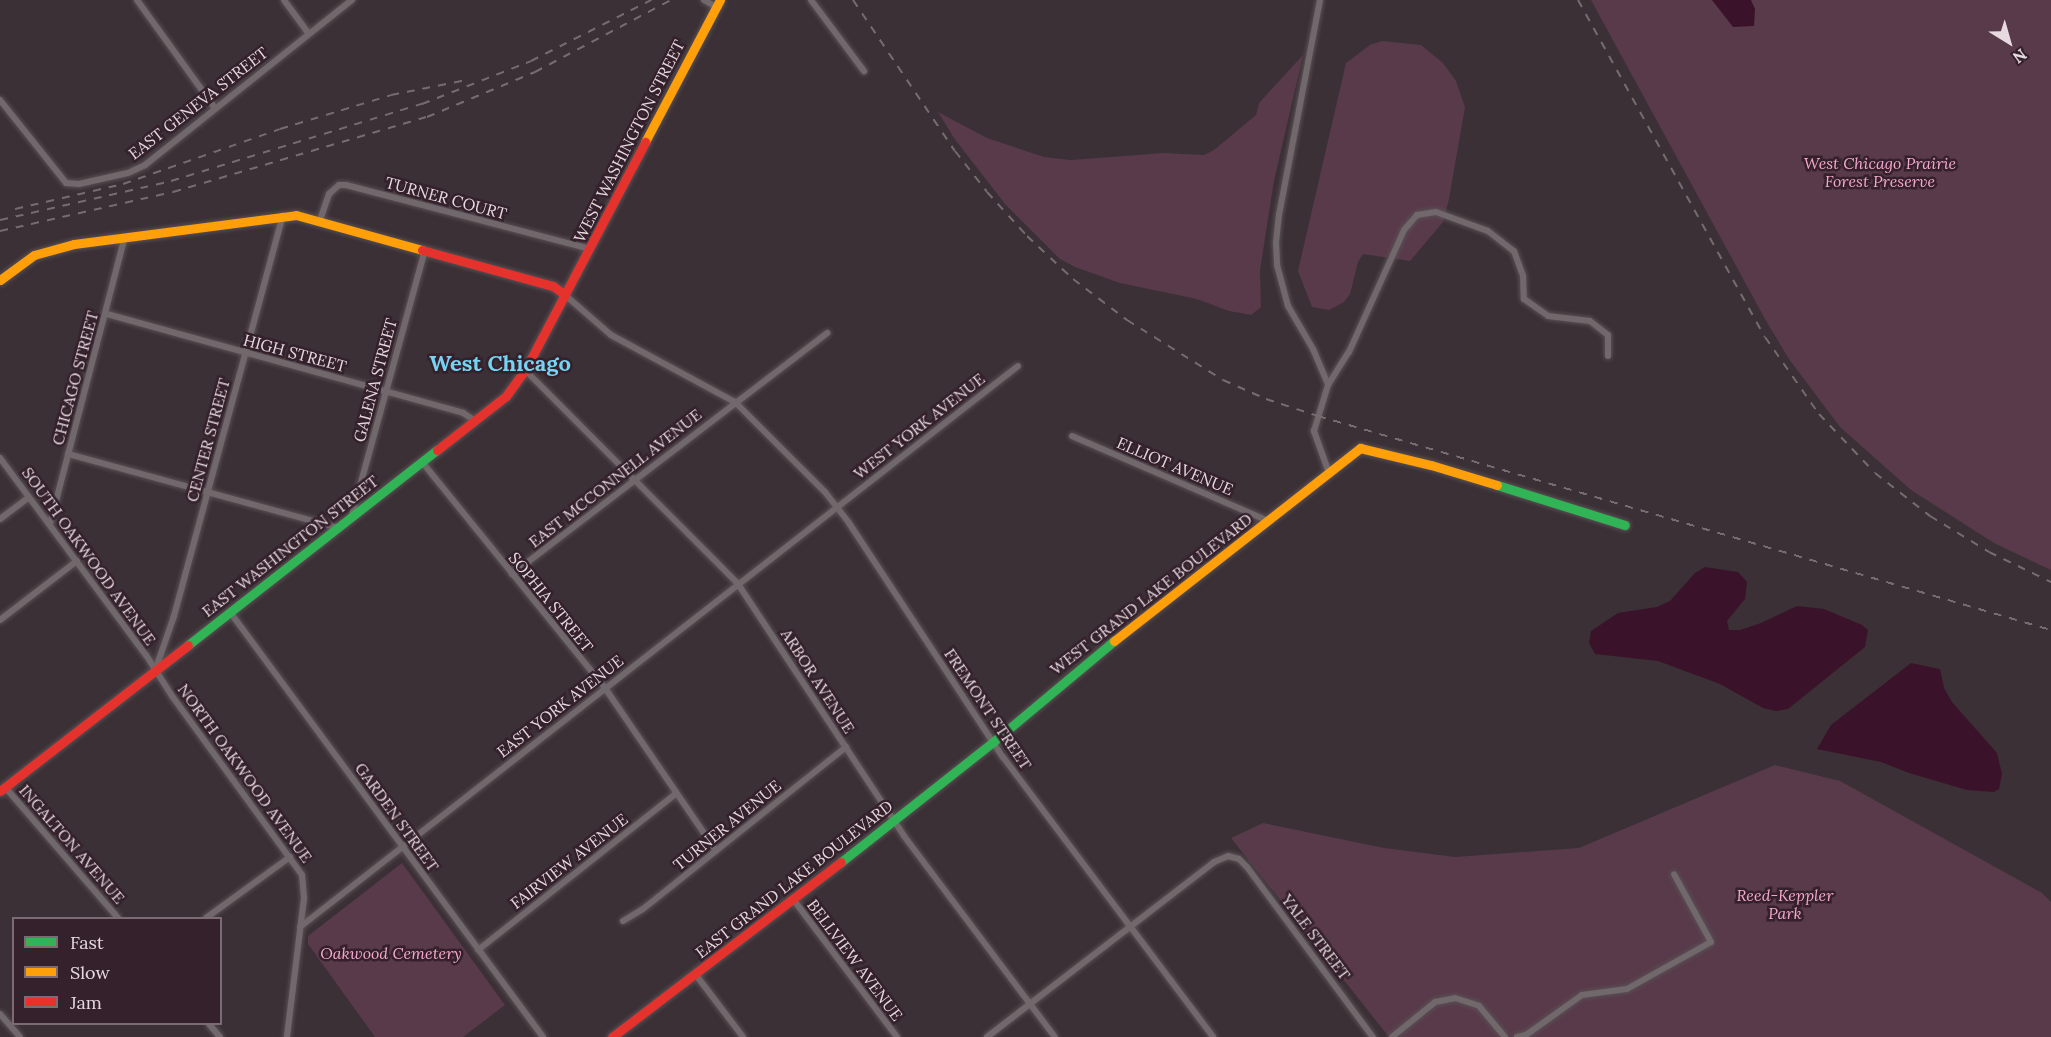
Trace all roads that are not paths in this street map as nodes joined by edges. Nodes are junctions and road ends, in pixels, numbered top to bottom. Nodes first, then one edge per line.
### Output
1 (137, 0) edge
2 (284, 0) edge
3 (352, 0) edge
4 (704, 0) edge
5 (811, 0) edge
6 (1320, 0) edge
7 (718, 4) edge
8 (309, 34) junction
9 (864, 71) dead end
10 (0, 100) edge
11 (215, 108) junction
12 (283, 216) junction
13 (320, 222) junction
14 (124, 239) junction
15 (590, 249) junction
16 (425, 250) junction
17 (0, 280) edge
18 (566, 295) junction
19 (107, 314) junction
20 (827, 333) dead end
21 (246, 354) junction
22 (1608, 356) dead end
23 (1018, 366) dead end
24 (525, 370) junction
25 (1328, 385) junction
26 (386, 391) junction
27 (735, 402) junction
28 (476, 421) junction
29 (1072, 436) dead end
30 (68, 454) junction
31 (0, 458) edge
32 (422, 462) junction
33 (1329, 473) junction
34 (635, 481) junction
35 (208, 492) junction
36 (29, 496) junction
37 (837, 507) junction
38 (352, 517) junction
39 (0, 519) edge
40 (1268, 521) junction
41 (50, 524) junction
42 (1625, 525) dead end
43 (338, 528) junction
44 (77, 561) junction
45 (512, 574) junction
46 (738, 584) junction
47 (230, 612) junction
48 (0, 620) edge
49 (156, 670) junction
50 (605, 688) junction
51 (993, 742) junction
52 (846, 747) junction
53 (3, 789) edge
54 (677, 793) junction
55 (893, 820) junction
56 (402, 848) junction
57 (716, 851) junction
58 (290, 857) junction
59 (1674, 874) dead end
60 (793, 899) junction
61 (117, 917) edge
62 (207, 917) edge
63 (623, 921) dead end
64 (1130, 926) junction
65 (300, 927) junction
66 (478, 950) junction
67 (696, 975) junction
68 (1030, 1003) junction
69 (0, 1014) edge
70 (7, 1022) junction
71 (211, 1025) edge
72 (0, 1028) edge
73 (20, 1037) edge
74 (220, 1037) edge
75 (288, 1037) edge
76 (543, 1037) edge
77 (612, 1037) edge
78 (743, 1037) edge
79 (897, 1037) edge
80 (987, 1037) edge
81 (1055, 1037) edge
82 (1213, 1037) edge
83 (1373, 1037) edge
84 (1392, 1037) edge
85 (1506, 1037) edge
86 (1517, 1037) edge

1 - 11 street
2 - 8 street
3 - 8 street, EAST GENEVA STREET
4 - 7 street
5 - 9 street
6 - 25 street
7 - 15 street, WEST WASHINGTON STREET
8 - 11 street, EAST GENEVA STREET
10 - 11 street, EAST GENEVA STREET
12 - 13 street
12 - 14 street
12 - 21 street, CENTER STREET
13 - 15 street, TURNER COURT
13 - 16 street
14 - 17 street
14 - 19 street, CHICAGO STREET
15 - 18 street, WEST WASHINGTON STREET
16 - 18 street
16 - 26 street, GALENA STREET
18 - 24 street, EAST WASHINGTON STREET
18 - 27 street, FREMONT STREET
19 - 21 street, HIGH STREET
19 - 30 street, CHICAGO STREET
20 - 27 street, EAST MCCONNELL AVENUE
21 - 26 street, HIGH STREET
21 - 35 street, CENTER STREET
22 - 25 street
23 - 37 street, WEST YORK AVENUE
24 - 28 street, EAST WASHINGTON STREET
24 - 34 street, ARBOR AVENUE
25 - 33 street
26 - 28 street, HIGH STREET
26 - 38 street, GALENA STREET
27 - 34 street, EAST MCCONNELL AVENUE
27 - 37 street, FREMONT STREET
28 - 32 street, EAST WASHINGTON STREET
29 - 40 street, ELLIOT AVENUE
30 - 35 street
30 - 41 street, CHICAGO STREET
31 - 36 street, SOUTH OAKWOOD AVENUE
32 - 38 street, EAST WASHINGTON STREET
32 - 45 street, SOPHIA STREET
33 - 40 street, WEST GRAND LAKE BOULEVARD
33 - 42 street, WEST GRAND LAKE BOULEVARD
34 - 45 street, EAST MCCONNELL AVENUE
34 - 46 street, ARBOR AVENUE
35 - 43 street
35 - 49 street, CENTER STREET
36 - 39 street
36 - 41 street, SOUTH OAKWOOD AVENUE
37 - 46 street, EAST YORK AVENUE
37 - 51 street, FREMONT STREET
38 - 43 street, EAST WASHINGTON STREET
40 - 51 street, WEST GRAND LAKE BOULEVARD
41 - 44 street, SOUTH OAKWOOD AVENUE
43 - 47 street, EAST WASHINGTON STREET
44 - 48 street
44 - 49 street, SOUTH OAKWOOD AVENUE
45 - 50 street, SOPHIA STREET
46 - 50 street, EAST YORK AVENUE
46 - 52 street, ARBOR AVENUE
47 - 49 street, EAST WASHINGTON STREET
47 - 56 street, GARDEN STREET
49 - 53 street, EAST WASHINGTON STREET
49 - 58 street, NORTH OAKWOOD AVENUE
50 - 54 street, SOPHIA STREET
50 - 56 street, EAST YORK AVENUE
51 - 55 street, EAST GRAND LAKE BOULEVARD
51 - 64 street, FREMONT STREET
52 - 55 street, ARBOR AVENUE
52 - 57 street, TURNER AVENUE
53 - 61 street, INGALTON AVENUE
54 - 57 street, SOPHIA STREET
54 - 66 street, FAIRVIEW AVENUE
55 - 60 street, EAST GRAND LAKE BOULEVARD
55 - 68 street, ARBOR AVENUE
56 - 65 street, EAST YORK AVENUE
56 - 66 street, GARDEN STREET
57 - 63 street, TURNER AVENUE
58 - 62 street
58 - 65 street, NORTH OAKWOOD AVENUE
59 - 86 street
60 - 67 street, EAST GRAND LAKE BOULEVARD
60 - 79 street, BELLVIEW AVENUE
64 - 68 street
64 - 82 street, FREMONT STREET
64 - 83 street, YALE STREET
65 - 75 street, NORTH OAKWOOD AVENUE
66 - 76 street, GARDEN STREET
67 - 77 street, EAST GRAND LAKE BOULEVARD
67 - 78 street
68 - 80 street
68 - 81 street, ARBOR AVENUE
69 - 70 street
70 - 72 street
70 - 73 street
71 - 74 street
84 - 85 street

